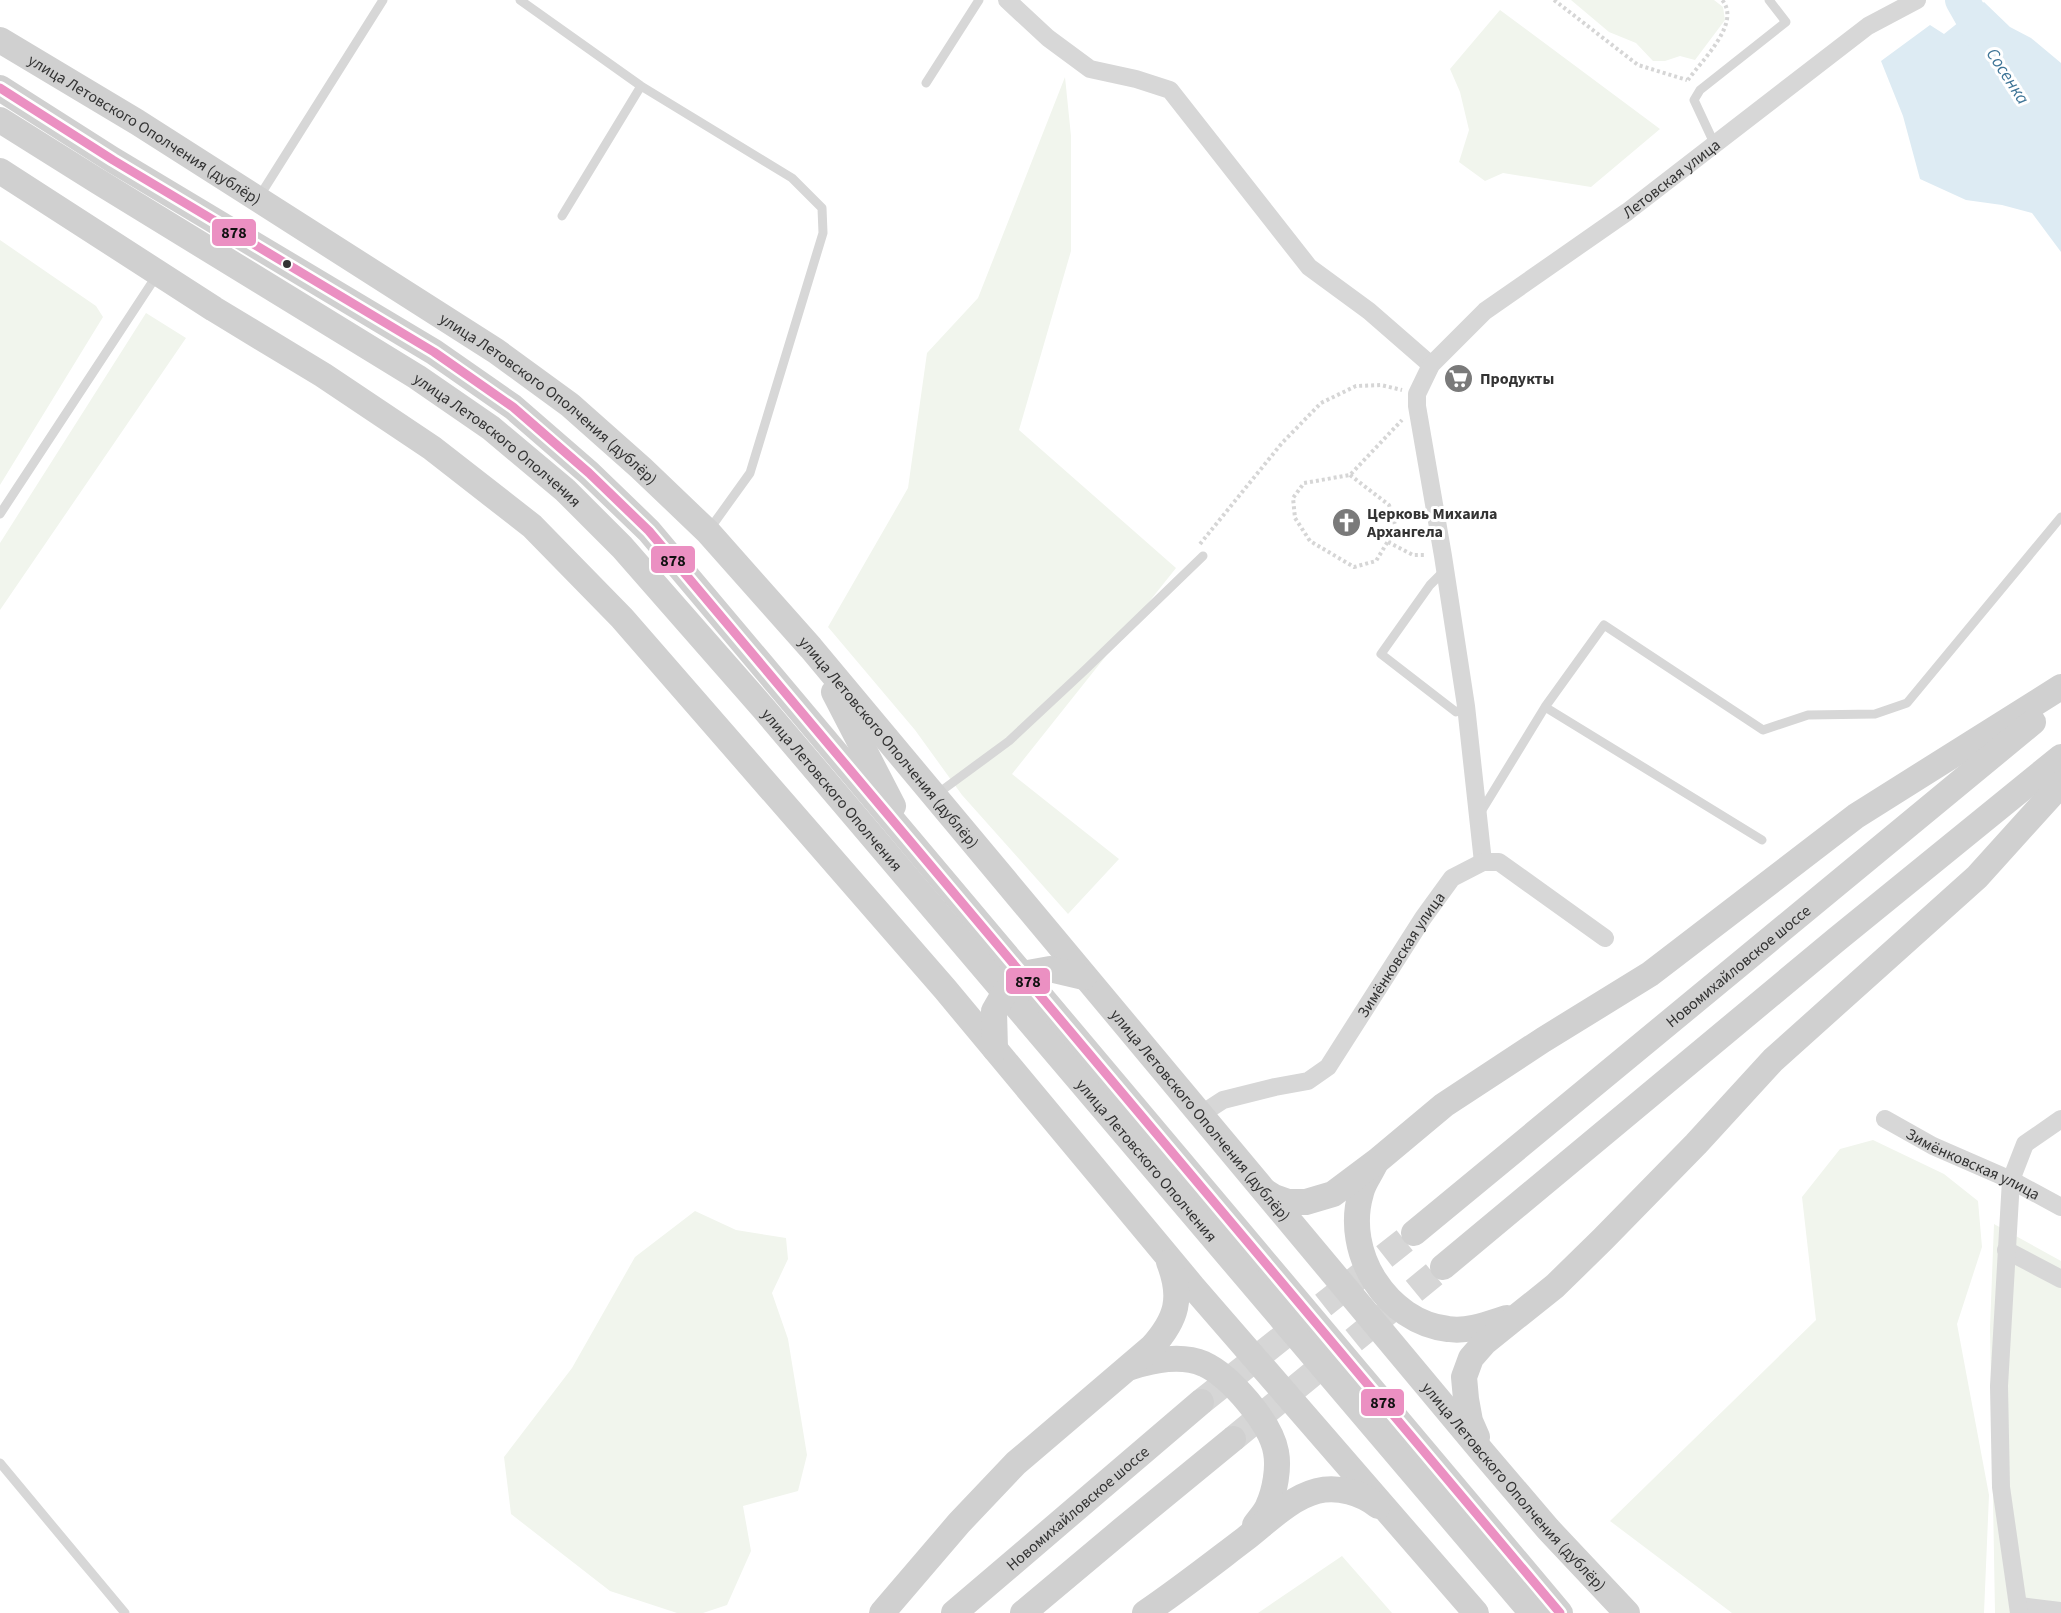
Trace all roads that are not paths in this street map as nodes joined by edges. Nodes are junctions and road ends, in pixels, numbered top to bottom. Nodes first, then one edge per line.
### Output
1 (383, 0) edge
2 (520, 0) edge
3 (979, 0) edge
4 (1007, 0) edge
5 (1770, 0) edge
6 (1917, 0) edge
7 (0, 40) edge
8 (926, 83) dead end
9 (641, 86) junction
10 (0, 88) edge
11 (0, 120) edge
12 (1715, 145) junction
13 (0, 171) edge
14 (257, 199) junction
15 (562, 216) dead end
16 (159, 273) junction
17 (1431, 365) junction
18 (0, 513) edge
19 (2061, 517) edge
20 (708, 531) junction
21 (1200, 552) road end
22 (1444, 563) junction
23 (811, 648) junction
24 (2061, 687) edge
25 (2061, 699) edge
26 (1466, 706) junction
27 (1545, 707) junction
28 (2061, 757) edge
29 (2061, 784) edge
30 (933, 797) junction
31 (1479, 817) junction
32 (1762, 840) dead end
33 (915, 849) junction
34 (1483, 862) junction
35 (1605, 938) dead end
36 (1084, 977) junction
37 (1013, 983) junction
38 (995, 1050) junction
39 (1200, 1115) junction
40 (1886, 1119) dead end
41 (2061, 1119) edge
42 (1377, 1161) junction
43 (2011, 1180) junction
44 (1263, 1190) junction
45 (2061, 1207) edge
46 (1414, 1233) tunnel mouth
47 (2006, 1250) junction
48 (1166, 1254) junction
49 (1443, 1267) tunnel mouth
50 (2061, 1279) edge
51 (1517, 1315) junction
52 (1126, 1369) junction
53 (1201, 1402) tunnel mouth
54 (1233, 1439) tunnel mouth
55 (1484, 1454) junction
56 (0, 1463) edge
57 (1392, 1517) junction
58 (1246, 1538) junction
59 (2019, 1610) edge
60 (2061, 1611) edge
61 (125, 1613) edge
62 (882, 1613) edge
63 (954, 1613) edge
64 (1023, 1613) edge
65 (1145, 1613) edge
66 (1476, 1613) edge
67 (1532, 1613) edge
68 (1560, 1613) edge
69 (1627, 1613) edge

1 - 14 lane
2 - 9 lane
3 - 8 lane
4 - 17 street
5 - 12 lane
6 - 12 street, Летовская улица
7 - 14 street, улица Летовского Ополчения (дублёр)
9 - 15 lane
9 - 20 lane
10 - 33 street, улица Летовского Ополчения
11 - 37 street, улица Летовского Ополчения
12 - 17 street, Летовская улица
13 - 16 street
14 - 20 street, улица Летовского Ополчения (дублёр)
16 - 18 lane
16 - 38 street
17 - 22 street, Летовская улица
19 - 27 lane
20 - 23 street, улица Летовского Ополчения (дублёр)
21 - 30 lane
22 - 26 street
22 - 26 lane
23 - 30 street, улица Летовского Ополчения (дублёр)
23 - 33 street
24 - 42 street
25 - 46 street, Новомихайловское шоссе
26 - 31 street
27 - 31 lane
27 - 32 lane
28 - 49 street
29 - 51 street
30 - 36 street, улица Летовского Ополчения (дублёр)
31 - 34 street
33 - 37 street, улица Летовского Ополчения
34 - 35 street
34 - 39 street, Зимёнковская улица
36 - 37 street
36 - 39 street, улица Летовского Ополчения (дублёр)
37 - 38 street
37 - 67 street, улица Летовского Ополчения
37 - 68 street, улица Летовского Ополчения
38 - 48 street
39 - 44 street, улица Летовского Ополчения (дублёр)
40 - 43 street, Зимёнковская улица
41 - 43 street
42 - 44 street
42 - 51 street
43 - 45 street, Зимёнковская улица
43 - 47 street
44 - 55 street, улица Летовского Ополчения (дублёр)
47 - 50 street
47 - 59 street
48 - 52 street
48 - 57 street
51 - 55 street
52 - 58 street
52 - 62 street
53 - 63 street, Новомихайловское шоссе
54 - 64 street
55 - 69 street, улица Летовского Ополчения (дублёр)
56 - 61 lane
57 - 58 street
57 - 66 street
58 - 65 street
59 - 60 street

